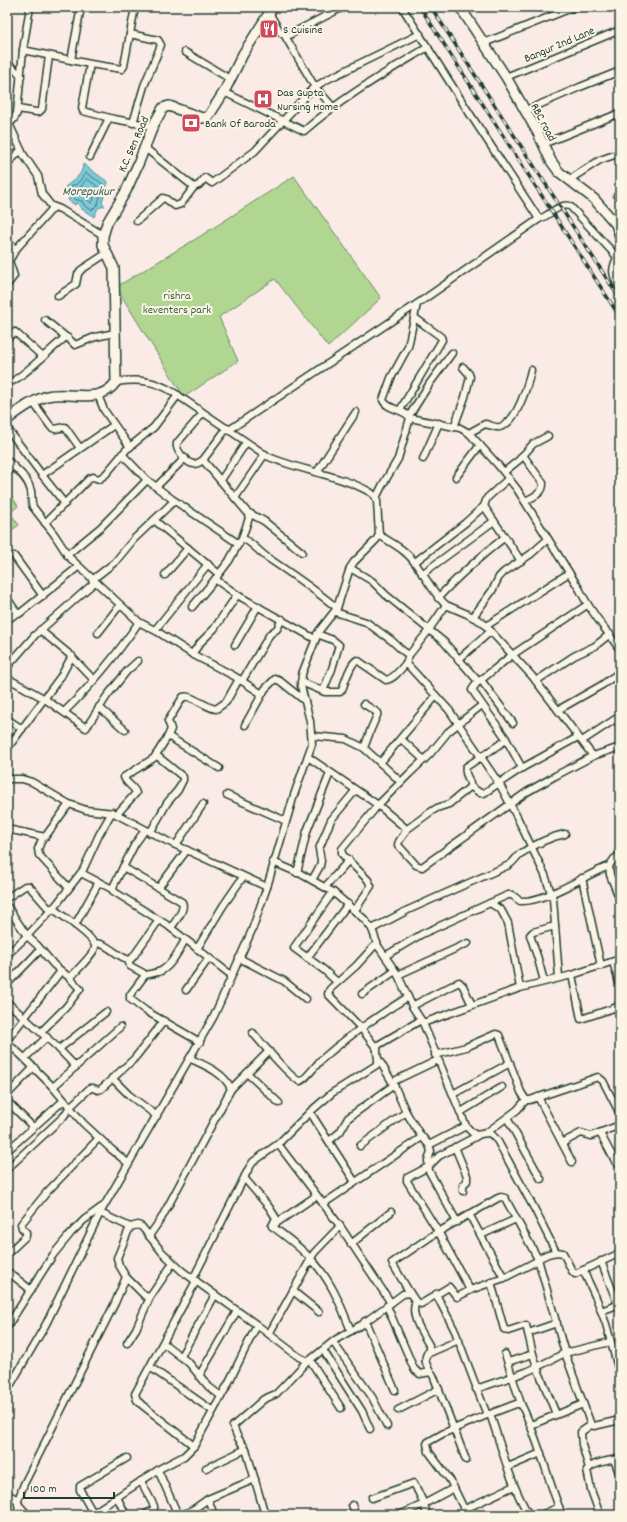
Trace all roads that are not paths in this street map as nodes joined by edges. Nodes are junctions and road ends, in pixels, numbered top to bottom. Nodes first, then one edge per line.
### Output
1 (30, 7) edge
2 (81, 7) edge
3 (135, 7) edge
4 (343, 7) edge
5 (402, 7) edge
6 (460, 7) edge
7 (574, 7) edge
8 (271, 10) edge
9 (620, 30) edge
10 (130, 34) junction
11 (420, 34) junction
12 (285, 36) junction
13 (484, 43) junction
14 (428, 47) junction
15 (23, 50) junction
16 (185, 52) dead end
17 (49, 56) junction
18 (71, 60) junction
19 (7, 62) edge
20 (90, 64) junction
21 (620, 71) edge
22 (21, 76) junction
23 (506, 78) junction
24 (230, 79) junction
25 (315, 86) junction
26 (224, 92) junction
27 (333, 107) junction
28 (18, 109) junction
29 (526, 111) junction
30 (620, 113) edge
31 (109, 118) junction
32 (282, 121) junction
33 (8, 123) edge
34 (133, 123) junction
35 (153, 126) junction
36 (543, 144) junction
37 (145, 148) junction
38 (21, 150) junction
39 (620, 153) edge
40 (90, 158) dead end
41 (7, 164) edge
42 (569, 180) junction
43 (194, 187) junction
44 (52, 206) junction
45 (616, 218) edge
46 (539, 219) junction
47 (137, 221) dead end
48 (103, 235) junction
49 (620, 236) edge
50 (7, 242) edge
51 (16, 249) junction
52 (107, 253) junction
53 (619, 257) edge
54 (9, 260) edge
55 (7, 285) edge
56 (620, 286) edge
57 (58, 296) dead end
58 (417, 304) junction
59 (415, 318) junction
60 (45, 320) dead end
61 (115, 332) junction
62 (66, 337) junction
63 (7, 338) edge
64 (452, 353) dead end
65 (43, 356) junction
66 (463, 367) dead end
67 (531, 370) dead end
68 (116, 382) junction
69 (7, 383) edge
70 (98, 395) junction
71 (178, 395) junction
72 (33, 402) junction
73 (400, 410) junction
74 (356, 412) dead end
75 (203, 413) junction
76 (410, 417) junction
77 (7, 420) edge
78 (439, 423) junction
79 (114, 425) junction
80 (454, 426) junction
81 (7, 428) edge
82 (228, 429) junction
83 (469, 433) junction
84 (548, 436) dead end
85 (246, 443) junction
86 (480, 445) junction
87 (130, 447) junction
88 (80, 448) junction
89 (122, 454) junction
90 (265, 454) junction
91 (523, 455) junction
92 (185, 458) junction
93 (423, 459) dead end
94 (7, 460) edge
95 (203, 460) junction
96 (13, 466) junction
97 (7, 472) edge
98 (317, 472) junction
99 (504, 472) junction
100 (42, 475) junction
101 (456, 477) dead end
102 (509, 478) junction
103 (147, 480) junction
104 (221, 480) junction
105 (156, 487) junction
106 (235, 498) junction
107 (376, 498) junction
108 (174, 501) junction
109 (525, 501) junction
110 (65, 504) junction
111 (484, 506) junction
112 (247, 512) junction
113 (154, 520) junction
114 (494, 521) junction
115 (45, 523) junction
116 (379, 534) junction
117 (505, 537) junction
118 (242, 538) junction
119 (548, 539) junction
120 (239, 544) junction
121 (188, 548) junction
122 (302, 552) dead end
123 (67, 555) junction
124 (14, 556) dead end
125 (521, 561) junction
126 (415, 562) junction
127 (208, 564) junction
128 (78, 567) junction
129 (350, 568) junction
130 (569, 573) junction
131 (422, 574) junction
132 (165, 575) dead end
133 (217, 577) junction
134 (94, 581) junction
135 (237, 595) junction
136 (42, 596) junction
137 (7, 598) edge
138 (438, 598) junction
139 (120, 605) junction
140 (446, 605) junction
141 (587, 605) junction
142 (192, 606) dead end
143 (258, 606) junction
144 (336, 610) junction
145 (17, 613) junction
146 (473, 617) junction
147 (282, 619) junction
148 (7, 620) edge
149 (139, 622) junction
150 (486, 626) junction
151 (40, 630) junction
152 (155, 630) junction
153 (429, 630) junction
154 (491, 631) junction
155 (98, 633) dead end
156 (610, 634) junction
157 (316, 636) junction
158 (235, 645) dead end
159 (620, 650) edge
160 (192, 654) junction
161 (409, 655) junction
162 (512, 655) junction
163 (72, 656) junction
164 (458, 660) junction
165 (138, 661) dead end
166 (406, 663) junction
167 (7, 667) edge
168 (620, 672) edge
169 (7, 678) edge
170 (94, 680) junction
171 (240, 680) junction
172 (536, 681) junction
173 (301, 682) junction
174 (479, 682) junction
175 (323, 691) junction
176 (262, 694) junction
177 (436, 696) junction
178 (45, 699) junction
179 (305, 701) junction
180 (364, 704) dead end
181 (482, 705) junction
182 (99, 707) junction
183 (558, 710) junction
184 (64, 712) junction
185 (620, 716) edge
186 (7, 719) edge
187 (513, 723) dead end
188 (458, 724) junction
189 (245, 725) dead end
190 (22, 729) junction
191 (125, 730) dead end
192 (168, 736) junction
193 (313, 736) junction
194 (401, 739) junction
195 (580, 739) junction
196 (506, 740) junction
197 (620, 747) edge
198 (364, 748) junction
199 (7, 749) edge
200 (156, 755) junction
201 (481, 756) junction
202 (593, 756) junction
203 (308, 757) junction
204 (424, 760) junction
205 (380, 763) junction
206 (219, 768) dead end
207 (522, 768) junction
208 (330, 773) junction
209 (7, 779) edge
210 (401, 782) junction
211 (499, 782) junction
212 (470, 786) junction
213 (355, 791) junction
214 (227, 795) dead end
215 (69, 804) junction
216 (203, 804) dead end
217 (510, 804) junction
218 (378, 805) junction
219 (114, 813) junction
220 (286, 821) junction
221 (7, 829) edge
222 (406, 830) junction
223 (148, 831) junction
224 (565, 834) dead end
225 (43, 837) junction
226 (176, 845) junction
227 (532, 847) junction
228 (187, 850) junction
229 (620, 855) edge
230 (348, 860) junction
231 (273, 862) junction
232 (608, 866) junction
233 (123, 867) junction
234 (81, 873) junction
235 (298, 873) junction
236 (243, 876) junction
237 (582, 878) junction
238 (312, 880) junction
239 (99, 882) junction
240 (159, 887) junction
241 (267, 887) junction
242 (69, 888) junction
243 (325, 888) junction
244 (112, 889) junction
245 (333, 892) junction
246 (551, 893) junction
247 (7, 898) edge
248 (620, 900) edge
249 (490, 903) junction
250 (348, 904) junction
251 (7, 906) edge
252 (51, 909) junction
253 (355, 910) junction
254 (159, 920) junction
255 (75, 925) junction
256 (555, 926) junction
257 (171, 928) junction
258 (372, 928) junction
259 (27, 936) junction
260 (185, 940) junction
261 (94, 943) junction
262 (377, 943) junction
263 (468, 943) dead end
264 (197, 949) junction
265 (40, 950) junction
266 (7, 955) edge
267 (385, 956) junction
268 (209, 958) junction
269 (239, 958) junction
270 (307, 958) junction
271 (128, 960) junction
272 (620, 960) edge
273 (613, 962) junction
274 (601, 966) junction
275 (61, 971) junction
276 (397, 973) junction
277 (145, 975) junction
278 (231, 975) junction
279 (572, 975) junction
280 (559, 977) junction
281 (70, 978) junction
282 (544, 981) junction
283 (337, 982) junction
284 (7, 984) edge
285 (620, 986) edge
286 (520, 988) junction
287 (186, 990) dead end
288 (362, 994) dead end
289 (408, 997) junction
290 (306, 999) dead end
291 (7, 1002) edge
292 (472, 1005) junction
293 (619, 1005) edge
294 (412, 1006) junction
295 (106, 1012) dead end
296 (620, 1016) edge
297 (24, 1017) junction
298 (164, 1021) junction
299 (422, 1021) junction
300 (120, 1027) dead end
301 (361, 1028) junction
302 (41, 1032) junction
303 (253, 1033) dead end
304 (46, 1037) junction
305 (7, 1041) edge
306 (200, 1042) junction
307 (59, 1049) junction
308 (377, 1049) junction
309 (269, 1051) junction
310 (25, 1058) junction
311 (437, 1058) junction
312 (191, 1059) junction
313 (379, 1060) junction
314 (510, 1063) junction
315 (34, 1067) junction
316 (76, 1067) junction
317 (247, 1073) junction
318 (112, 1078) junction
319 (393, 1084) junction
320 (502, 1086) dead end
321 (53, 1088) junction
322 (231, 1088) junction
323 (453, 1094) junction
324 (7, 1095) edge
325 (538, 1097) junction
326 (63, 1100) junction
327 (526, 1100) junction
328 (7, 1101) edge
329 (279, 1103) dead end
330 (69, 1108) junction
331 (310, 1112) junction
332 (406, 1112) junction
333 (461, 1112) junction
334 (620, 1114) edge
335 (157, 1116) junction
336 (507, 1118) junction
337 (620, 1125) edge
338 (466, 1126) junction
339 (33, 1127) junction
340 (486, 1133) junction
341 (600, 1133) junction
342 (477, 1136) junction
343 (422, 1137) junction
344 (98, 1139) junction
345 (329, 1141) junction
346 (562, 1143) junction
347 (278, 1144) junction
348 (429, 1144) junction
349 (360, 1146) dead end
350 (455, 1147) junction
351 (7, 1151) edge
352 (572, 1162) dead end
353 (620, 1163) edge
354 (129, 1164) junction
355 (428, 1167) junction
356 (7, 1169) edge
357 (245, 1176) junction
358 (541, 1180) dead end
359 (355, 1182) junction
360 (463, 1190) dead end
361 (316, 1196) junction
362 (322, 1204) junction
363 (104, 1206) junction
364 (391, 1212) dead end
365 (100, 1213) junction
366 (469, 1214) junction
367 (516, 1218) junction
368 (457, 1222) junction
369 (272, 1226) junction
370 (340, 1226) junction
371 (130, 1228) junction
372 (439, 1233) junction
373 (149, 1236) junction
374 (481, 1236) junction
375 (351, 1244) junction
376 (556, 1252) junction
377 (620, 1253) edge
378 (7, 1254) edge
379 (310, 1258) junction
380 (538, 1259) junction
381 (601, 1261) junction
382 (173, 1262) junction
383 (583, 1270) junction
384 (7, 1271) edge
385 (126, 1277) junction
386 (504, 1278) junction
387 (195, 1280) junction
388 (491, 1282) junction
389 (31, 1290) junction
390 (470, 1290) junction
391 (293, 1291) junction
392 (410, 1293) junction
393 (436, 1294) junction
394 (215, 1295) junction
395 (150, 1297) junction
396 (416, 1302) junction
397 (389, 1304) junction
398 (619, 1304) edge
399 (237, 1311) junction
400 (601, 1311) junction
401 (319, 1312) dead end
402 (365, 1321) junction
403 (557, 1323) junction
404 (257, 1325) junction
405 (7, 1327) edge
406 (352, 1331) junction
407 (528, 1333) junction
408 (269, 1334) junction
409 (458, 1340) junction
410 (333, 1342) junction
411 (610, 1342) junction
412 (127, 1343) dead end
413 (163, 1343) junction
414 (323, 1350) junction
415 (565, 1353) junction
416 (505, 1354) dead end
417 (532, 1354) junction
418 (426, 1355) junction
419 (181, 1356) junction
420 (308, 1360) junction
421 (618, 1361) edge
422 (508, 1362) junction
423 (150, 1367) junction
424 (537, 1367) junction
425 (430, 1372) junction
426 (620, 1375) edge
427 (198, 1376) junction
428 (513, 1376) junction
429 (7, 1389) edge
430 (439, 1389) junction
431 (476, 1389) junction
432 (396, 1390) dead end
433 (221, 1396) junction
434 (521, 1404) junction
435 (583, 1404) junction
436 (341, 1408) dead end
437 (398, 1410) dead end
438 (213, 1411) junction
439 (556, 1414) junction
440 (488, 1415) junction
441 (620, 1420) edge
442 (531, 1425) junction
443 (591, 1425) junction
444 (387, 1426) dead end
445 (370, 1429) dead end
446 (454, 1429) junction
447 (194, 1446) junction
448 (246, 1449) junction
449 (541, 1453) junction
450 (127, 1458) dead end
451 (617, 1459) edge
452 (466, 1460) dead end
453 (508, 1467) junction
454 (206, 1468) dead end
455 (588, 1468) junction
456 (158, 1470) junction
457 (620, 1475) edge
458 (255, 1479) junction
459 (141, 1481) junction
460 (514, 1486) junction
461 (454, 1488) junction
462 (7, 1494) edge
463 (117, 1497) junction
464 (372, 1498) dead end
465 (208, 1499) junction
466 (18, 1502) junction
467 (424, 1504) junction
468 (352, 1505) dead end
469 (559, 1506) junction
470 (466, 1512) edge
471 (265, 1513) edge
472 (92, 1514) edge
473 (19, 1515) edge
474 (28, 1515) edge
475 (126, 1515) edge
476 (144, 1515) edge
477 (178, 1515) edge
478 (183, 1515) edge
479 (214, 1515) edge
480 (255, 1515) edge
481 (356, 1515) edge
482 (398, 1515) edge
483 (427, 1515) edge
484 (529, 1515) edge
485 (541, 1515) edge
486 (562, 1515) edge
487 (600, 1515) edge

1 - 15 street
2 - 18 street
3 - 10 street
4 - 12 street
5 - 11 street
6 - 13 street, RBC road
7 - 13 street
8 - 12 street
8 - 24 street, K.C. Sen Road
9 - 23 street, Bangur 2nd Lane
10 - 20 street
10 - 34 street
11 - 14 street
11 - 25 street
12 - 25 street
13 - 23 street, RBC road
14 - 27 street
14 - 46 street
15 - 17 street
15 - 22 street
16 - 24 street
17 - 18 street
17 - 28 street
18 - 20 street
19 - 22 street
20 - 31 street
21 - 29 street
22 - 28 street
23 - 29 street, RBC road
24 - 26 street, K.C. Sen Road
25 - 27 street
25 - 32 street
26 - 32 street
26 - 35 street, K.C. Sen Road
27 - 32 street
28 - 33 street
29 - 36 street, RBC road
30 - 36 street
31 - 34 street
31 - 40 street
32 - 43 street
33 - 38 street
34 - 35 street
35 - 37 street, K.C. Sen Road
36 - 42 street, RBC road
37 - 43 street
37 - 48 street, K.C. Sen Road
38 - 41 street
38 - 44 street
39 - 42 street
42 - 45 street, RBC road
43 - 47 street
44 - 48 street
44 - 51 street
45 - 49 street, RBC road
46 - 53 street
46 - 58 street
48 - 52 street
50 - 51 street
51 - 54 street
52 - 57 street
52 - 61 street
53 - 56 street
54 - 55 street
58 - 59 street
58 - 82 street
59 - 73 street
59 - 73 street
60 - 62 street
61 - 62 street
61 - 68 street
62 - 65 street
63 - 65 street
64 - 76 street
65 - 69 street
66 - 80 street
67 - 83 street
68 - 70 street
68 - 71 street
70 - 72 street
70 - 79 street
71 - 75 street
71 - 87 street
72 - 77 street
72 - 88 street
73 - 76 street
74 - 98 street
75 - 82 street
75 - 92 street
76 - 78 street
76 - 107 street
78 - 80 street
78 - 93 street
79 - 87 street
79 - 88 street
80 - 83 street
81 - 100 street
82 - 85 street
82 - 95 street
83 - 86 street
84 - 91 street
85 - 90 street
85 - 104 street
86 - 99 street
86 - 101 street
87 - 89 street
88 - 100 street
89 - 103 street
89 - 110 street
90 - 98 street
90 - 106 street
91 - 99 street
91 - 109 street
92 - 95 street
92 - 105 street
94 - 96 street
95 - 104 street
96 - 97 street
96 - 115 street
98 - 107 street
99 - 102 street
100 - 110 street
102 - 109 street
102 - 111 street
103 - 105 street
103 - 123 street
104 - 106 street
105 - 108 street
106 - 112 street
107 - 116 street
108 - 113 street
108 - 120 street
109 - 119 street
110 - 115 street
111 - 114 street
111 - 126 street
112 - 118 street
112 - 122 street
113 - 121 street
113 - 134 street
114 - 117 street
114 - 131 street
115 - 123 street
116 - 126 street
116 - 129 street
117 - 125 street
117 - 138 street
118 - 120 street
118 - 144 street
119 - 125 street
119 - 130 street
120 - 133 street
121 - 127 street
121 - 132 street
123 - 128 street
124 - 136 street
125 - 146 street
126 - 131 street
127 - 133 street
127 - 152 street
128 - 134 street
128 - 136 street
129 - 144 street
129 - 153 street
130 - 141 street
130 - 150 street
131 - 138 street
133 - 135 street
133 - 142 street
134 - 139 street
134 - 151 street
135 - 143 street
135 - 160 street
136 - 145 street
137 - 145 street
138 - 140 street
139 - 149 street
139 - 155 street
140 - 146 street
140 - 153 street
141 - 156 street
141 - 162 street
143 - 147 street
143 - 158 street
144 - 157 street
144 - 161 street
145 - 148 street
146 - 150 street
147 - 157 street
147 - 171 street
149 - 152 street
149 - 170 street
150 - 154 street
151 - 163 street
151 - 167 street
152 - 160 street
153 - 161 street
153 - 164 street
154 - 162 street
154 - 164 street
156 - 159 street
156 - 172 street
157 - 173 street
157 - 175 street
160 - 171 street
161 - 166 street
162 - 172 street
162 - 174 street
163 - 170 street
163 - 178 street
164 - 174 street
165 - 182 street
166 - 175 street
166 - 177 street
168 - 183 street
169 - 178 street
170 - 184 street
171 - 176 street
171 - 192 street
172 - 183 street
173 - 175 street
173 - 179 street
174 - 181 street
174 - 187 street
176 - 179 street
176 - 189 street
177 - 188 street
177 - 194 street
178 - 184 street
178 - 190 street
179 - 193 street
180 - 198 street
181 - 188 street
181 - 196 street
182 - 184 street
182 - 191 street
183 - 195 street
185 - 195 street
186 - 190 street
188 - 201 street
188 - 204 street
190 - 199 street
192 - 200 street
192 - 206 street
193 - 198 street
193 - 203 street
194 - 204 street
194 - 205 street
195 - 202 street
195 - 207 street
196 - 201 street
196 - 207 street
197 - 202 street
198 - 205 street
200 - 219 street
200 - 223 street
201 - 211 street
201 - 212 street
202 - 217 street
203 - 208 street
203 - 220 street
204 - 210 street
205 - 210 street
207 - 211 street
208 - 213 street
208 - 235 street
209 - 215 street
210 - 218 street
211 - 212 street
211 - 217 street
212 - 222 street
213 - 218 street
213 - 238 street
214 - 220 street
215 - 219 street
215 - 225 street
216 - 226 street
217 - 222 street
217 - 227 street
218 - 222 street
218 - 230 street
219 - 223 street
219 - 234 street
220 - 231 street
221 - 225 street
223 - 226 street
223 - 233 street
224 - 227 street
225 - 242 street
226 - 228 street
227 - 246 street
227 - 258 street
228 - 236 street
228 - 240 street
229 - 232 street
230 - 243 street
230 - 253 street
231 - 235 street
231 - 241 street
232 - 237 street
232 - 248 street
233 - 240 street
233 - 244 street
234 - 239 street
234 - 242 street
235 - 238 street
236 - 241 street
236 - 264 street
237 - 246 street
237 - 274 street
238 - 243 street
239 - 244 street
239 - 255 street
240 - 257 street
241 - 269 street
242 - 252 street
243 - 245 street
244 - 254 street
245 - 250 street
245 - 270 street
246 - 249 street
246 - 256 street
247 - 252 street
249 - 267 street
249 - 286 street
250 - 253 street
250 - 270 street
251 - 259 street
252 - 255 street
252 - 259 street
253 - 258 street
254 - 257 street
254 - 271 street
255 - 261 street
256 - 280 street
256 - 282 street
257 - 260 street
258 - 262 street
259 - 265 street
259 - 266 street
260 - 264 street
260 - 277 street
261 - 271 street
261 - 281 street
262 - 267 street
262 - 283 street
263 - 276 street
264 - 268 street
265 - 275 street
265 - 284 street
267 - 276 street
268 - 278 street
268 - 287 street
269 - 278 street
269 - 290 street
270 - 283 street
271 - 277 street
272 - 273 street
273 - 274 street
273 - 285 street
274 - 279 street
275 - 281 street
275 - 297 street
276 - 288 street
276 - 289 street
277 - 298 street
278 - 306 street
279 - 280 street
279 - 293 street
280 - 282 street
281 - 302 street
282 - 286 street
283 - 301 street
286 - 292 street
289 - 294 street
289 - 301 street
291 - 297 street
292 - 294 street
292 - 299 street
293 - 296 street
294 - 299 street
295 - 307 street
297 - 302 street
297 - 305 street
298 - 306 street
298 - 318 street
299 - 308 street
299 - 311 street
300 - 316 street
301 - 308 street
301 - 309 street
302 - 304 street
303 - 309 street
304 - 307 street
304 - 310 street
305 - 310 street
306 - 312 street
307 - 316 street
308 - 313 street
309 - 317 street
310 - 315 street
311 - 314 street
311 - 319 street
311 - 323 street
312 - 322 street
312 - 335 street
313 - 319 street
313 - 331 street
314 - 323 street
314 - 327 street
315 - 321 street
315 - 324 street
316 - 321 street
317 - 322 street
317 - 329 street
318 - 330 street
318 - 335 street
319 - 332 street
319 - 345 street
320 - 333 street
321 - 326 street
322 - 373 street
323 - 333 street
325 - 327 street
325 - 334 street
325 - 346 street
326 - 330 street
326 - 339 street
327 - 336 street
328 - 339 street
330 - 344 street
330 - 356 street
331 - 345 street
331 - 347 street
332 - 343 street
332 - 349 street
333 - 338 street
335 - 354 street
336 - 340 street
336 - 358 street
337 - 341 street
338 - 342 street
338 - 348 street
339 - 351 street
340 - 342 street
340 - 376 street
341 - 346 street
341 - 353 street
342 - 350 street
343 - 348 street
343 - 359 street
344 - 354 street
344 - 378 street
345 - 359 street
346 - 352 street
347 - 357 street
347 - 361 street
348 - 355 street
350 - 355 street
350 - 360 street
354 - 363 street
355 - 368 street
355 - 372 street
357 - 369 street
357 - 387 street
359 - 362 street
361 - 362 street
361 - 369 street
362 - 370 street
363 - 365 street
363 - 389 street
364 - 375 street
365 - 371 street
365 - 429 street
366 - 367 street
366 - 368 street
366 - 374 street
367 - 374 street
367 - 380 street
368 - 372 street
369 - 379 street
370 - 375 street
370 - 379 street
371 - 373 street
371 - 385 street
372 - 390 street
372 - 392 street
373 - 382 street
374 - 386 street
375 - 397 street
376 - 380 street
376 - 383 street
377 - 381 street
379 - 391 street
379 - 406 street
380 - 386 street
380 - 403 street
381 - 383 street
381 - 398 street
382 - 387 street
382 - 395 street
383 - 400 street
384 - 389 street
385 - 395 street
385 - 466 street
386 - 388 street
387 - 394 street
387 - 413 street
388 - 390 street
388 - 407 street
389 - 405 street
390 - 393 street
391 - 401 street
391 - 408 street
392 - 396 street
392 - 397 street
393 - 396 street
393 - 409 street
394 - 399 street
394 - 419 street
395 - 412 street
396 - 418 street
397 - 402 street
397 - 425 street
398 - 400 street
399 - 404 street
399 - 427 street
400 - 411 street
402 - 406 street
402 - 432 street
403 - 407 street
403 - 415 street
404 - 408 street
404 - 433 street
406 - 410 street
407 - 417 street
408 - 420 street
409 - 418 street
409 - 431 street
410 - 414 street
410 - 444 street
411 - 415 street
411 - 421 street
413 - 419 street
413 - 423 street
414 - 420 street
414 - 445 street
415 - 424 street
415 - 435 street
416 - 422 street
417 - 422 street
417 - 424 street
418 - 425 street
419 - 427 street
420 - 436 street
420 - 448 street
421 - 426 street
422 - 428 street
423 - 438 street
423 - 447 street
424 - 428 street
424 - 439 street
425 - 430 street
427 - 433 street
428 - 431 street
428 - 434 street
430 - 437 street
430 - 446 street
431 - 440 street
433 - 438 street
434 - 440 street
434 - 442 street
435 - 439 street
435 - 443 street
438 - 447 street
439 - 442 street
440 - 446 street
440 - 453 street
441 - 443 street
442 - 449 street
443 - 455 street
446 - 452 street
446 - 461 street
447 - 456 street
448 - 454 street
448 - 458 street
449 - 453 street
449 - 469 street
450 - 472 street
451 - 455 street
451 - 457 street
453 - 460 street
455 - 487 street
456 - 459 street
456 - 477 street
458 - 465 street
458 - 471 street
459 - 463 street
459 - 476 street
460 - 470 street
460 - 484 street
461 - 467 street
461 - 470 street
462 - 466 street
463 - 472 street
463 - 475 street
464 - 467 street
465 - 478 street
465 - 479 street
466 - 473 street
466 - 474 street
467 - 482 street
467 - 483 street
468 - 481 street
469 - 485 street
469 - 486 street
471 - 480 street

